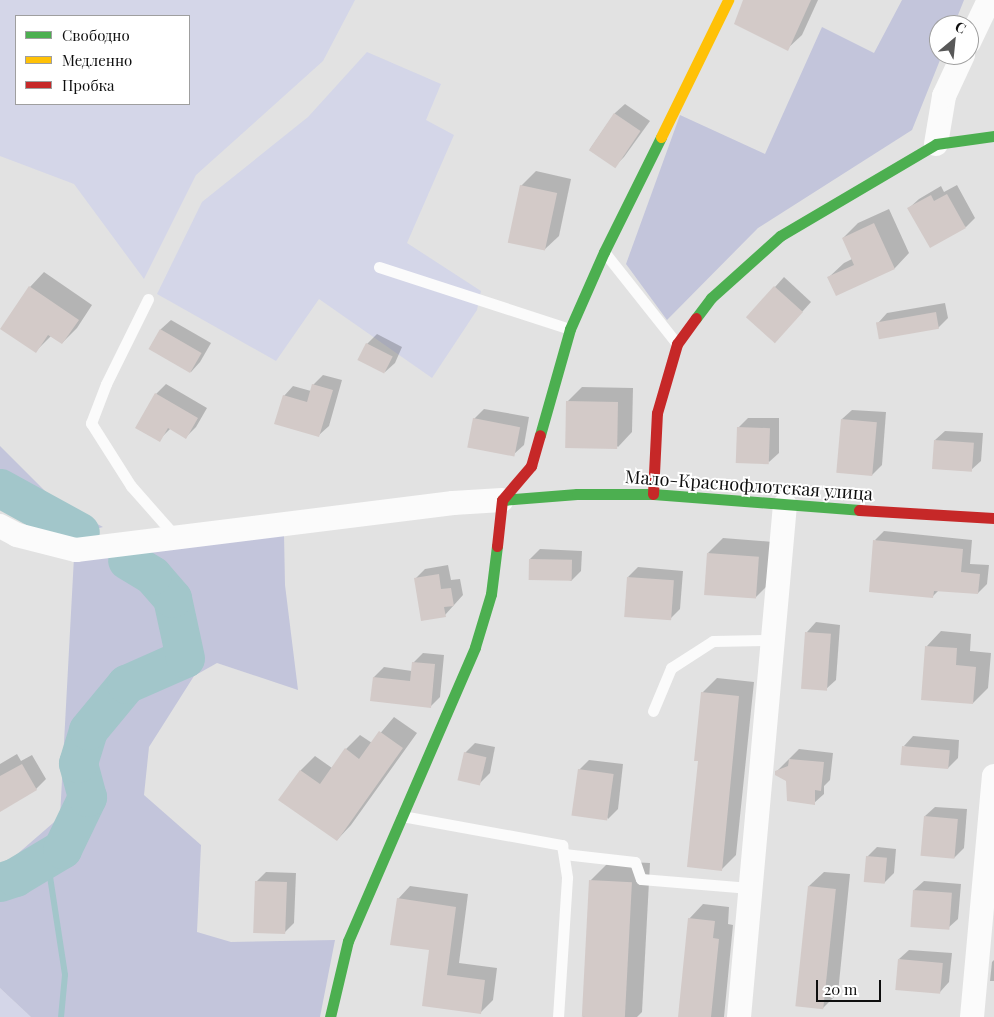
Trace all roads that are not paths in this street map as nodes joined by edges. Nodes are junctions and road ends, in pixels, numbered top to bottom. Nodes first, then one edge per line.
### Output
1 (728, 0) edge
2 (989, 0) edge
3 (979, 21) edge
4 (958, 65) edge
5 (994, 136) edge
6 (936, 144) junction
7 (604, 252) junction
8 (379, 267) dead end
9 (148, 298) dead end
10 (570, 329) junction
11 (677, 344) junction
12 (653, 494) junction
13 (502, 500) junction
14 (785, 506) junction
15 (994, 518) edge
16 (0, 526) edge
17 (176, 537) junction
18 (772, 640) junction
19 (653, 711) dead end
20 (994, 776) edge
21 (402, 816) junction
22 (564, 854) junction
23 (750, 888) junction
24 (330, 1017) edge
25 (558, 1017) edge
26 (739, 1017) edge
27 (972, 1017) edge

1 - 7 street
2 - 3 street
4 - 6 street
5 - 6 street
6 - 11 street
7 - 10 street
7 - 11 lane
8 - 10 lane
9 - 17 lane
10 - 13 street
11 - 12 street
12 - 13 street, Мало-Краснофлотская улица
12 - 14 street, Мало-Краснофлотская улица
13 - 17 street
13 - 21 street
14 - 15 street, Мало-Краснофлотская улица
14 - 18 street
16 - 17 street
18 - 19 lane
18 - 23 street
20 - 27 street
21 - 22 lane
21 - 24 street
22 - 23 lane
22 - 25 lane
23 - 26 street

